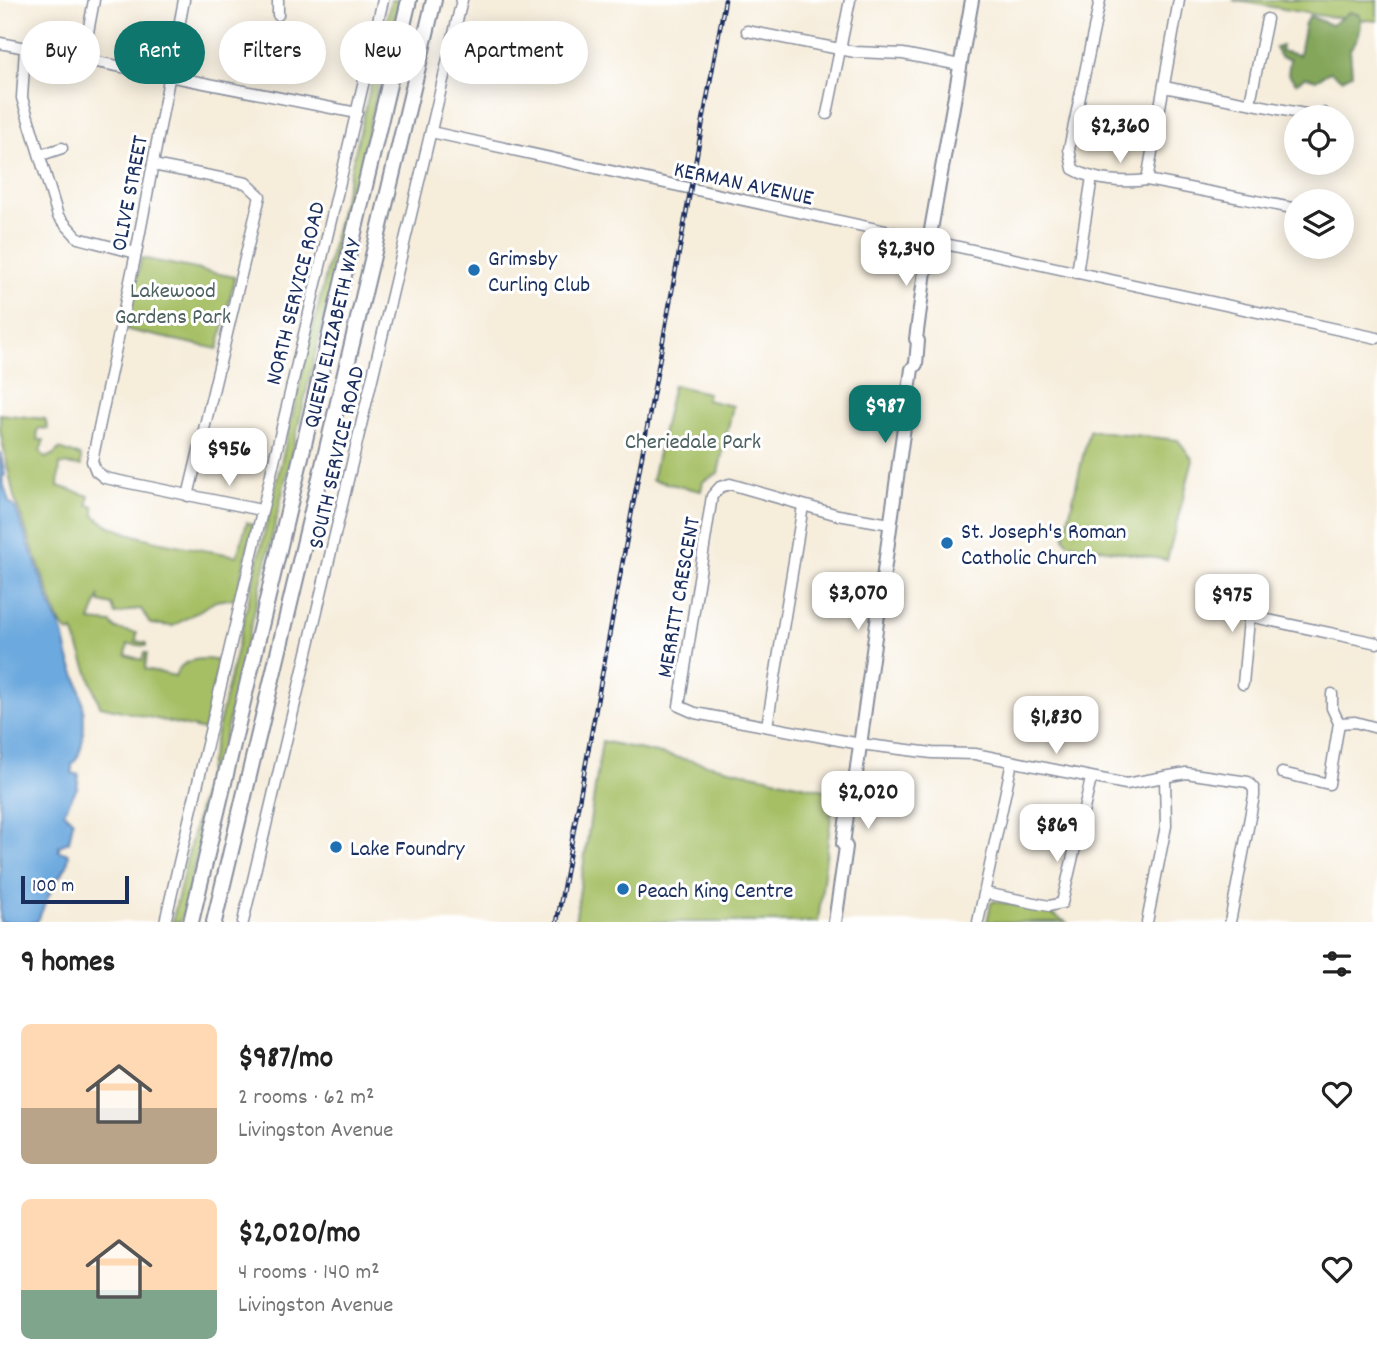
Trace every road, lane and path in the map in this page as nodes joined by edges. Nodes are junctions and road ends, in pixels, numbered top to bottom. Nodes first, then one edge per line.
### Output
1 (94, 0) edge
2 (184, 0) edge
3 (278, 0) edge
4 (383, 0) edge
5 (409, 0) edge
6 (434, 0) edge
7 (462, 0) edge
8 (850, 0) edge
9 (972, 0) edge
10 (1100, 0) edge
11 (1179, 0) edge
12 (278, 15) dead end
13 (1267, 19) dead end
14 (90, 21) edge
15 (180, 21) edge
16 (747, 31) dead end
17 (0, 43) edge
18 (21, 47) edge
19 (841, 49) junction
20 (960, 65) junction
21 (23, 84) edge
22 (169, 84) edge
23 (202, 84) edge
24 (1164, 88) junction
25 (1250, 102) junction
26 (1284, 109) edge
27 (357, 113) junction
28 (827, 114) dead end
29 (431, 132) junction
30 (62, 148) dead end
31 (41, 155) junction
32 (153, 164) junction
33 (1092, 177) junction
34 (1147, 180) junction
35 (1284, 206) edge
36 (929, 241) junction
37 (136, 253) junction
38 (1077, 273) junction
39 (1377, 338) edge
40 (188, 496) junction
41 (803, 506) junction
42 (261, 510) junction
43 (890, 524) junction
44 (1252, 587) dead end
45 (1250, 616) junction
46 (1377, 643) edge
47 (1243, 684) dead end
48 (1332, 694) dead end
49 (1339, 723) junction
50 (767, 726) junction
51 (1377, 728) edge
52 (860, 744) junction
53 (1012, 762) junction
54 (1282, 773) dead end
55 (1165, 778) junction
56 (1091, 779) junction
57 (985, 893) junction
58 (165, 922) edge
59 (191, 922) edge
60 (214, 922) edge
61 (243, 922) edge
62 (835, 922) edge
63 (978, 922) edge
64 (1148, 922) edge
65 (1230, 922) edge

1 - 14 street
2 - 15 street, OLIVE STREET
3 - 12 street
4 - 27 street, NORTH SERVICE ROAD
5 - 59 highway, QUEEN ELIZABETH WAY
6 - 60 highway, QUEEN ELIZABETH WAY
7 - 29 street, SOUTH SERVICE ROAD
8 - 19 street
9 - 20 main road
10 - 33 street
11 - 24 street
13 - 25 street
16 - 19 street
17 - 18 street
19 - 20 street
19 - 28 street
20 - 36 main road
21 - 31 street
22 - 32 street, OLIVE STREET
23 - 27 street
24 - 25 street
24 - 34 street
25 - 26 street
27 - 42 street, NORTH SERVICE ROAD
29 - 36 street, KERMAN AVENUE
29 - 61 street, SOUTH SERVICE ROAD
30 - 31 street
31 - 37 street
32 - 37 street, OLIVE STREET
32 - 40 street
33 - 34 street
33 - 38 street
34 - 35 street
36 - 38 street, KERMAN AVENUE
36 - 43 main road
37 - 40 street, OLIVE STREET
38 - 39 street, KERMAN AVENUE
40 - 42 street, OLIVE STREET
41 - 43 street, MERRITT CRESCENT
41 - 50 street
41 - 50 street, MERRITT CRESCENT
42 - 58 street, NORTH SERVICE ROAD
43 - 52 main road
44 - 45 street
45 - 46 street
45 - 47 street
48 - 49 street
49 - 51 street
49 - 54 street
50 - 52 street, MERRITT CRESCENT
52 - 53 street, MERRITT CRESCENT
52 - 62 main road
53 - 56 street, MERRITT CRESCENT
53 - 57 street
55 - 56 street, MERRITT CRESCENT
55 - 64 street
55 - 65 street, MERRITT CRESCENT
56 - 57 street
57 - 63 street

